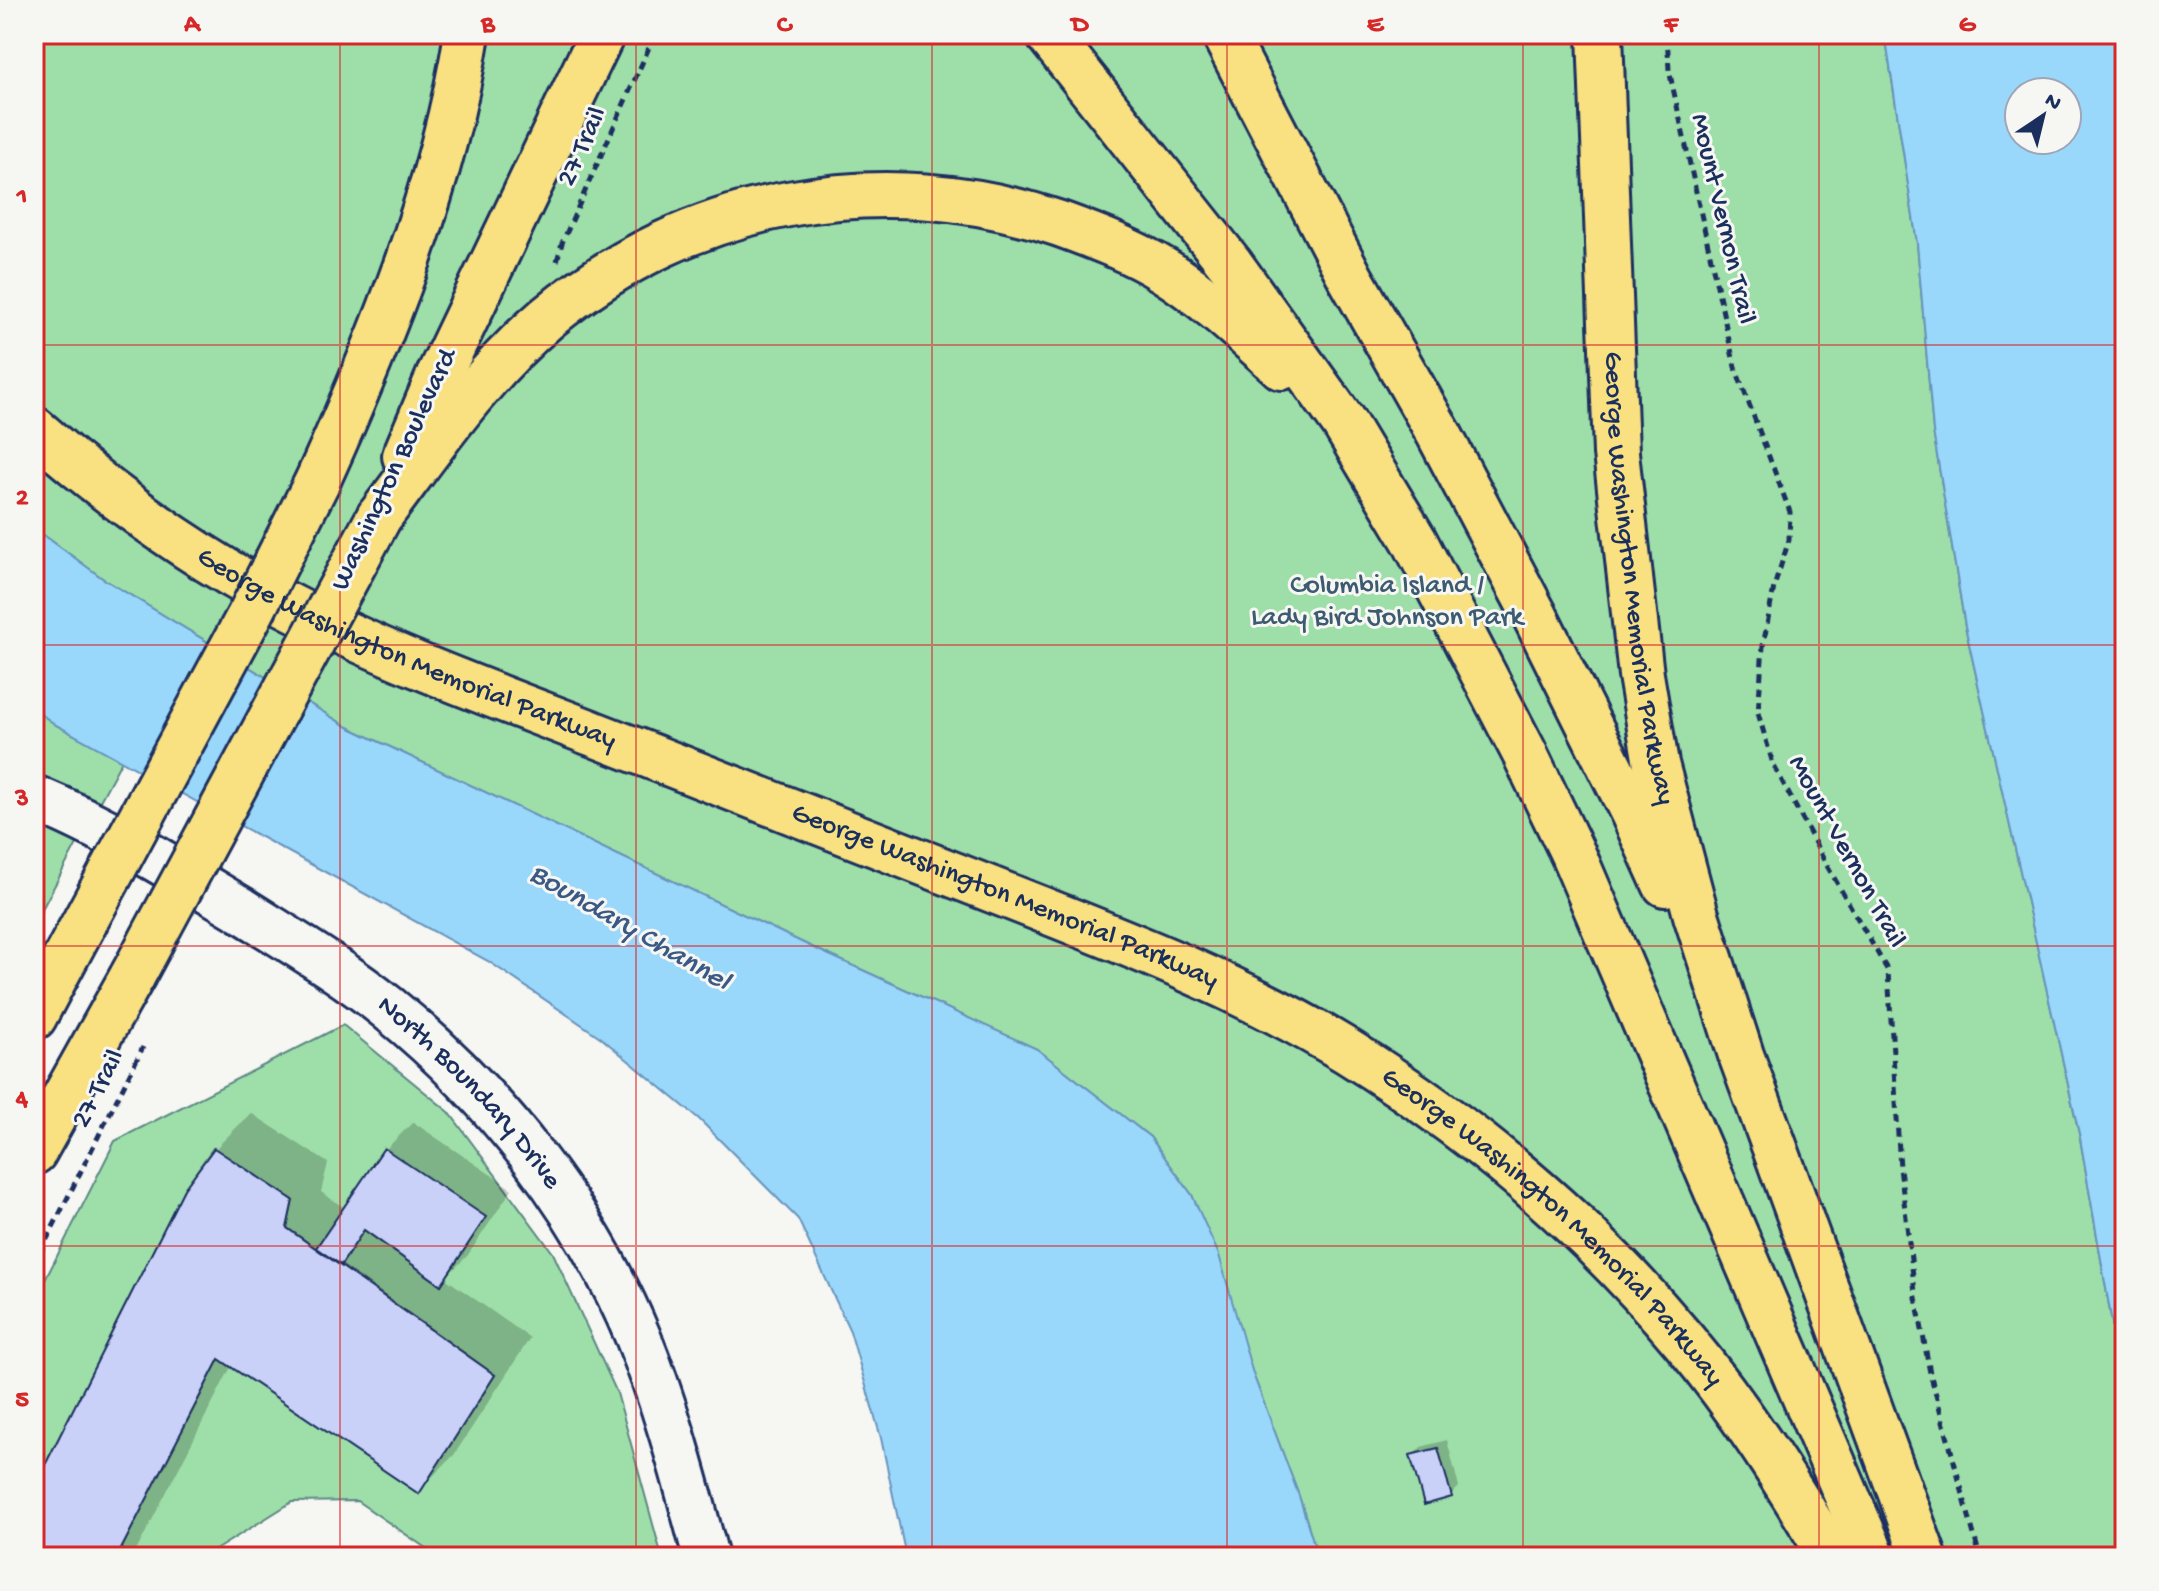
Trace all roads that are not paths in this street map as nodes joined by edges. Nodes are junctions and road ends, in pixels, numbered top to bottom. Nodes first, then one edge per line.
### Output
1 (467, 34) edge
2 (602, 34) edge
3 (1048, 34) edge
4 (1224, 34) edge
5 (1600, 34) edge
6 (1344, 423) junction
7 (34, 429) edge
8 (379, 517) junction
9 (34, 798) edge
10 (68, 953) junction
11 (34, 998) edge
12 (34, 1017) edge
13 (1741, 1055) junction
14 (79, 1072) junction
15 (34, 1152) edge
16 (34, 1186) edge
17 (706, 1557) edge
18 (1831, 1557) edge
19 (1873, 1557) edge
20 (1924, 1557) edge

1 - 10 highway, bridge
2 - 8 highway, Washington Boulevard
3 - 6 highway
4 - 13 highway
5 - 13 highway, George Washington Memorial Parkway
6 - 8 highway
6 - 19 highway
7 - 18 highway, George Washington Memorial Parkway
8 - 14 highway, Washington Boulevard, bridge
9 - 17 street, North Boundary Drive
10 - 11 highway
10 - 12 highway
13 - 20 highway, George Washington Memorial Parkway
14 - 15 highway, Washington Boulevard
14 - 16 highway

